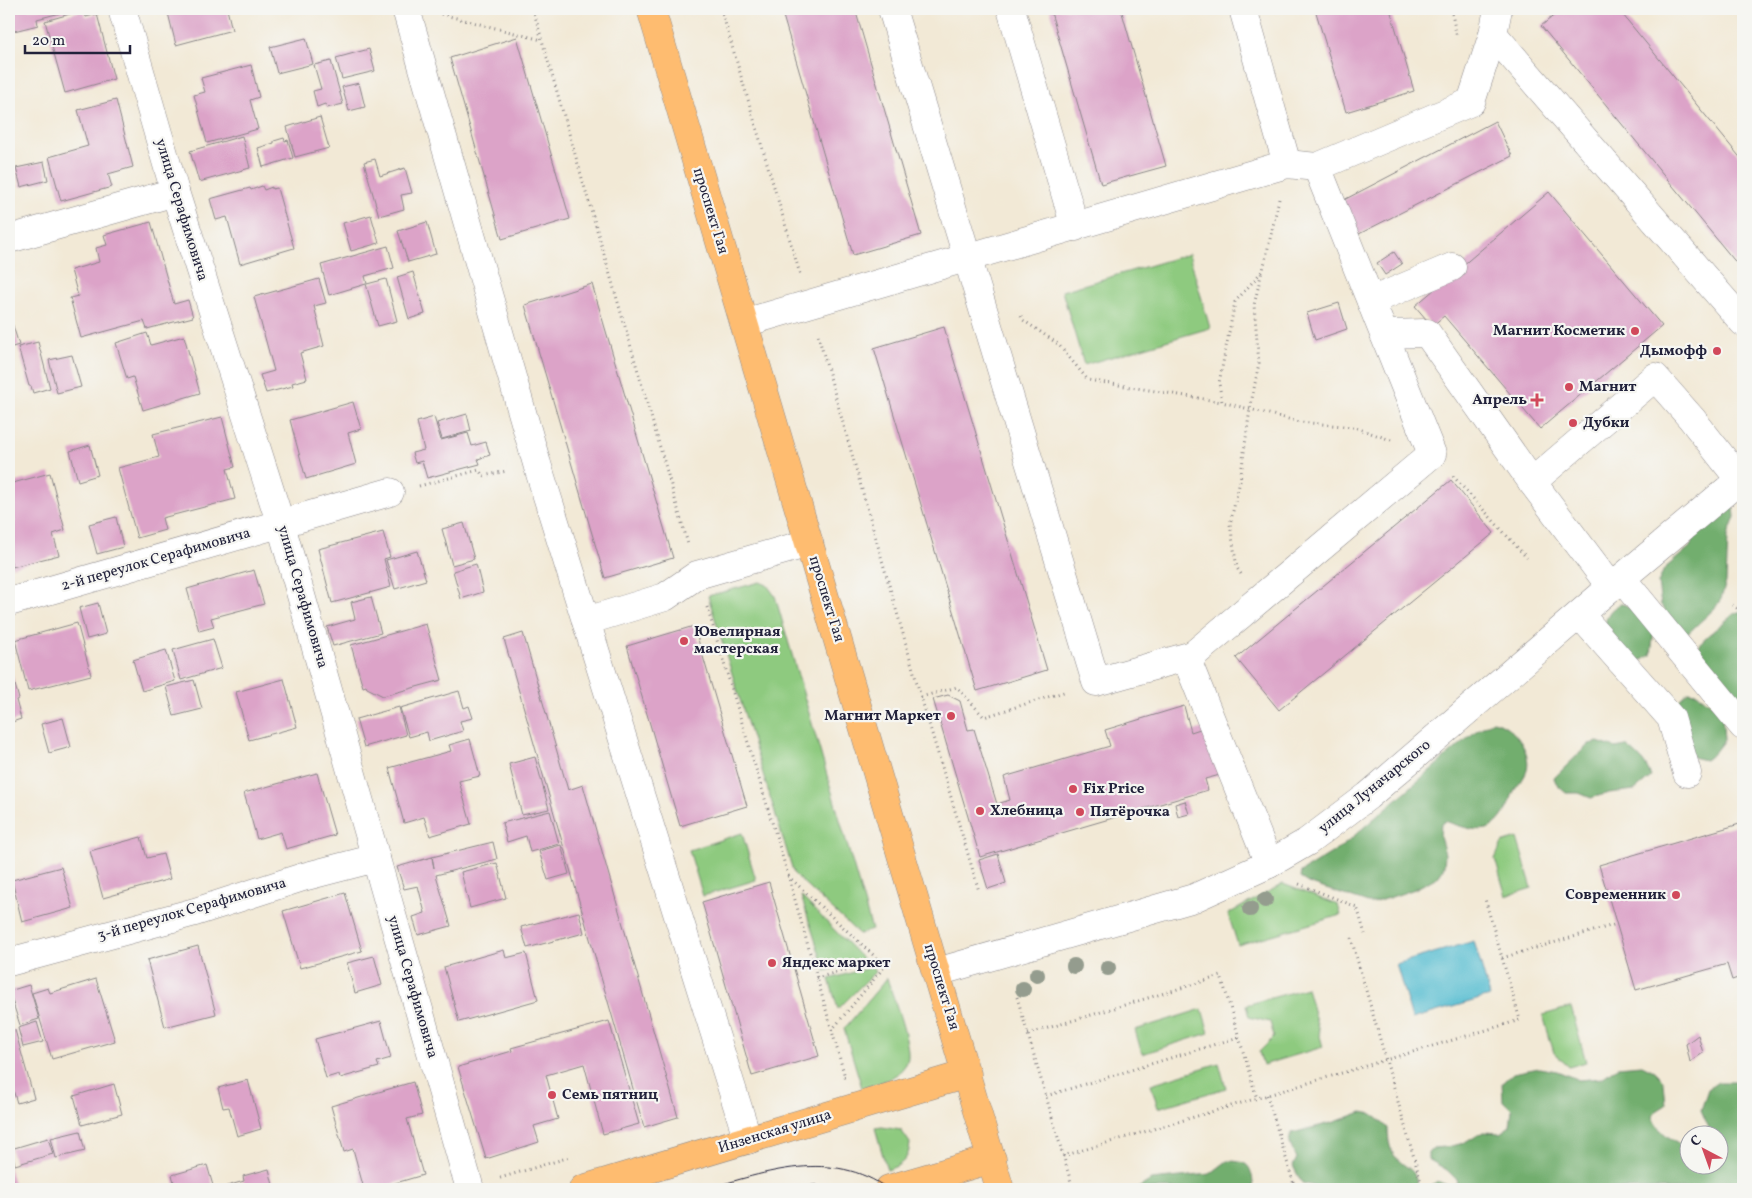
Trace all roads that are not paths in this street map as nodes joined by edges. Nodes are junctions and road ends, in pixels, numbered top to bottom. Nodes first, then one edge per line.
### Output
1 (122, 9) edge
2 (406, 9) edge
3 (650, 9) edge
4 (892, 9) edge
5 (1012, 9) edge
6 (1243, 9) edge
7 (1496, 21) edge
8 (1287, 164) junction
9 (1317, 167) junction
10 (174, 192) junction
11 (1075, 227) junction
12 (9, 239) edge
13 (968, 258) junction
14 (1452, 267) dead end
15 (1371, 301) junction
16 (1743, 322) edge
17 (744, 323) junction
18 (1384, 334) junction
19 (1742, 480) edge
20 (1532, 482) junction
21 (390, 492) road end
22 (281, 525) junction
23 (809, 543) junction
24 (1616, 583) junction
25 (9, 602) edge
26 (1580, 615) junction
27 (586, 621) junction
28 (1193, 655) junction
29 (1743, 726) edge
30 (1687, 773) dead end
31 (376, 858) junction
32 (1270, 864) junction
33 (9, 962) edge
34 (937, 972) junction
35 (967, 1074) junction
36 (748, 1140) junction
37 (992, 1160) junction
38 (470, 1189) edge
39 (583, 1189) edge
40 (890, 1189) edge
41 (1000, 1189) edge

1 - 10 street, улица Серафимовича
2 - 27 street
3 - 17 main road, проспект Гая
4 - 13 street
5 - 11 street
6 - 8 street
7 - 9 street
7 - 16 street
8 - 9 street
8 - 11 street
9 - 15 street
10 - 12 street
10 - 22 street, улица Серафимовича
11 - 13 street
13 - 17 street
13 - 28 street
14 - 15 street
15 - 18 street
17 - 23 main road, проспект Гая
18 - 20 street
18 - 28 street
19 - 20 street
19 - 24 street, улица Луначарского
20 - 24 street
21 - 22 street, 2-й переулок Серафимовича
22 - 25 street, 2-й переулок Серафимовича
22 - 31 street, улица Серафимовича
23 - 27 street
23 - 34 main road, проспект Гая
24 - 26 street, улица Луначарского
24 - 29 street
26 - 30 street
26 - 32 street, улица Луначарского
27 - 36 street
28 - 32 street
31 - 33 street, 3-й переулок Серафимовича
31 - 38 street, улица Серафимовича
32 - 34 street, улица Луначарского
34 - 35 main road, проспект Гая
35 - 36 main road, Инзенская улица
35 - 37 main road, проспект Гая
36 - 39 main road, Инзенская улица
37 - 40 main road
37 - 41 main road, проспект Гая

